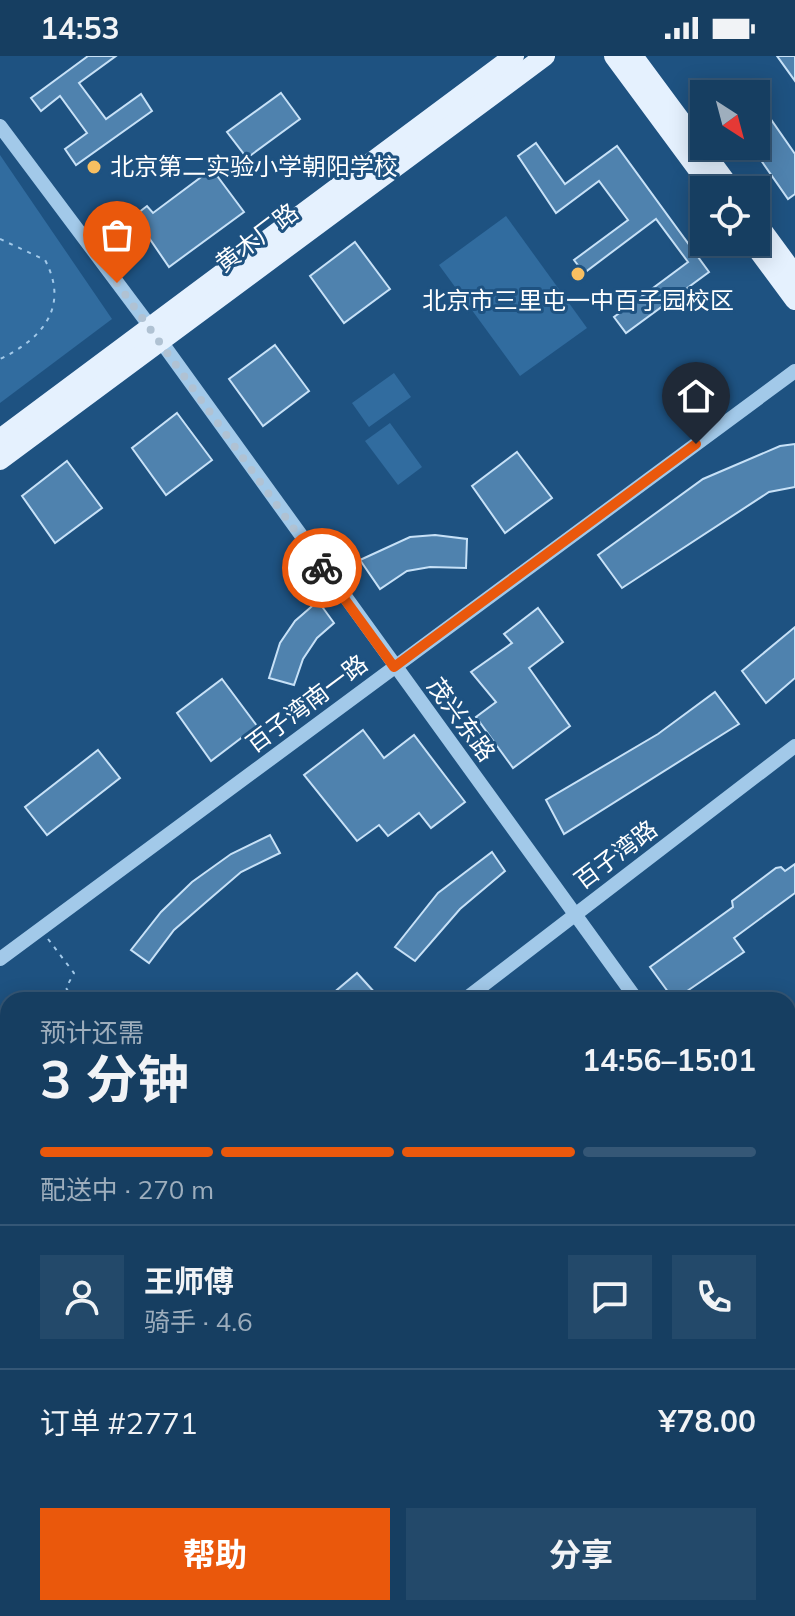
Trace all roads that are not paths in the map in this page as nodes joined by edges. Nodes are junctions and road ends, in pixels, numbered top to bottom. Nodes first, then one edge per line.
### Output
1 (514, 56) edge
2 (545, 56) edge
3 (614, 56) edge
4 (633, 56) edge
5 (0, 126) edge
6 (703, 176) edge
7 (722, 176) edge
8 (770, 241) edge
9 (762, 256) edge
10 (795, 275) edge
11 (795, 300) edge
12 (156, 336) junction
13 (795, 371) edge
14 (0, 439) edge
15 (0, 460) edge
16 (394, 667) junction
17 (795, 746) edge
18 (575, 914) junction
19 (0, 959) edge
20 (474, 992) edge
21 (631, 992) edge

1 - 12 main road
2 - 12 main road, 黄木厂路
3 - 6 main road
4 - 7 main road
5 - 12 street, 茂兴东路
8 - 10 main road
9 - 11 main road
12 - 14 main road
12 - 15 main road, 黄木厂路
12 - 16 street, 茂兴东路
13 - 16 street, 百子湾南一路
16 - 18 street, 茂兴东路
16 - 19 street, 百子湾南一路
17 - 18 street, 百子湾路
18 - 20 street, 百子湾路
18 - 21 street, 茂兴东路

